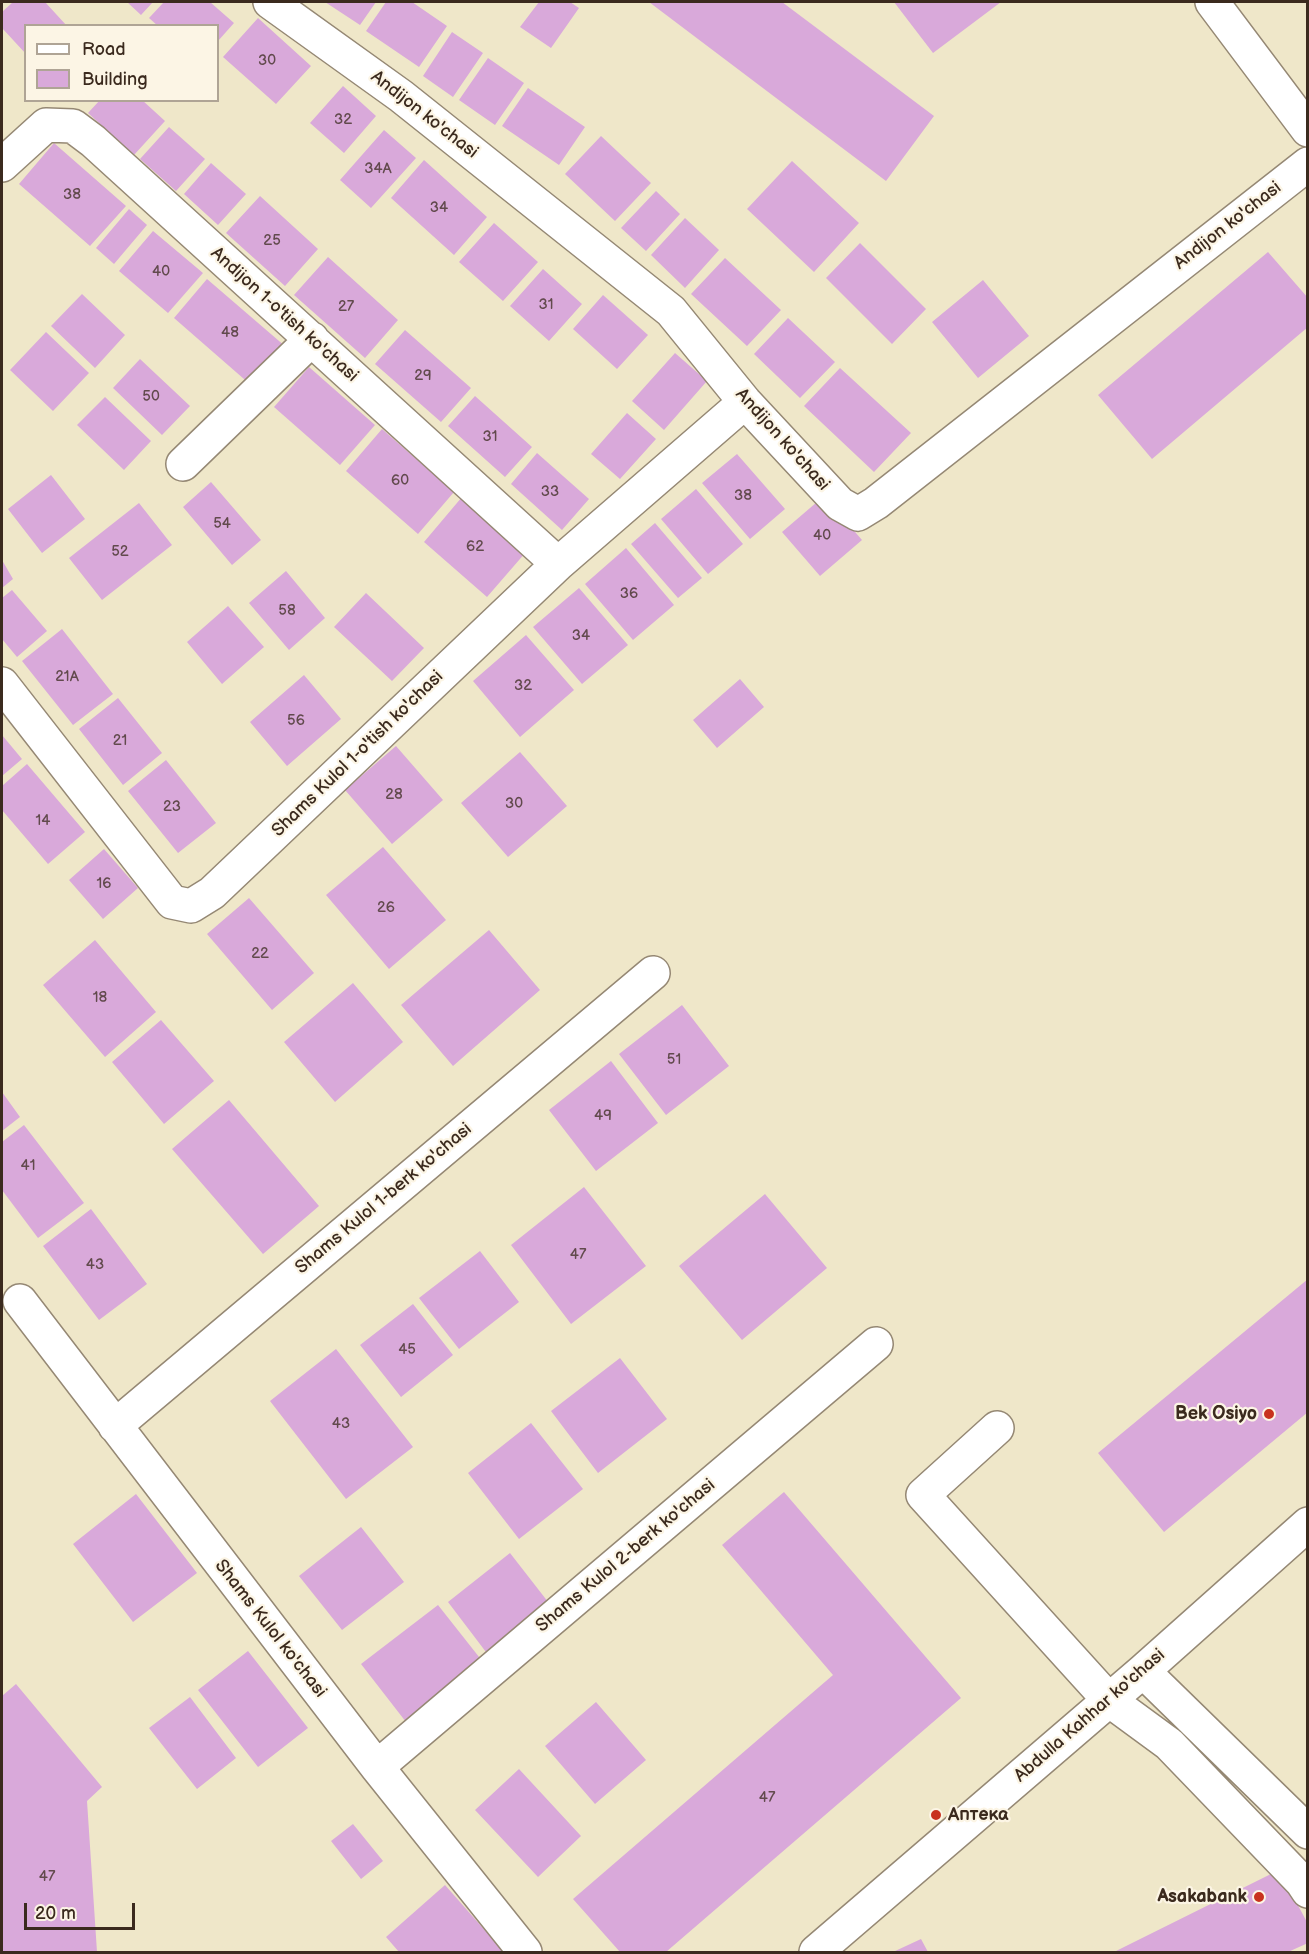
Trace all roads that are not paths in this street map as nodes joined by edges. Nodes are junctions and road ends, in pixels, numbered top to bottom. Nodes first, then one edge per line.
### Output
1 (270, 2) edge
2 (1212, 2) edge
3 (1308, 130) edge
4 (1308, 164) edge
5 (2, 165) edge
6 (312, 339) junction
7 (745, 402) junction
8 (183, 464) dead end
9 (558, 564) junction
10 (2, 684) edge
11 (654, 973) dead end
12 (20, 1301) dead end
13 (876, 1344) dead end
14 (115, 1426) junction
15 (997, 1428) dead end
16 (1308, 1524) edge
17 (1143, 1671) junction
18 (1109, 1700) junction
19 (377, 1767) junction
20 (1308, 1832) edge
21 (1308, 1891) edge
22 (525, 1953) edge
23 (816, 1953) edge

1 - 7 street, Andijon ko'chasi
2 - 3 street
4 - 7 street, Andijon ko'chasi
5 - 6 street, Andijon 1-o'tish ko'chasi
6 - 8 street
6 - 9 street, Andijon 1-o'tish ko'chasi
7 - 9 street, Shams Kulol 1-o'tish ko'chasi
9 - 10 street, Shams Kulol 1-o'tish ko'chasi
11 - 14 street, Shams Kulol 1-berk ko'chasi
12 - 14 street, Shams Kulol ko'chasi
13 - 19 street, Shams Kulol 2-berk ko'chasi
14 - 19 street, Shams Kulol ko'chasi
15 - 18 street
16 - 17 street, Abdulla Kahhar ko'chasi
17 - 18 street, Abdulla Kahhar ko'chasi
17 - 20 street
18 - 21 street
18 - 23 street, Abdulla Kahhar ko'chasi
19 - 22 street, Shams Kulol ko'chasi

